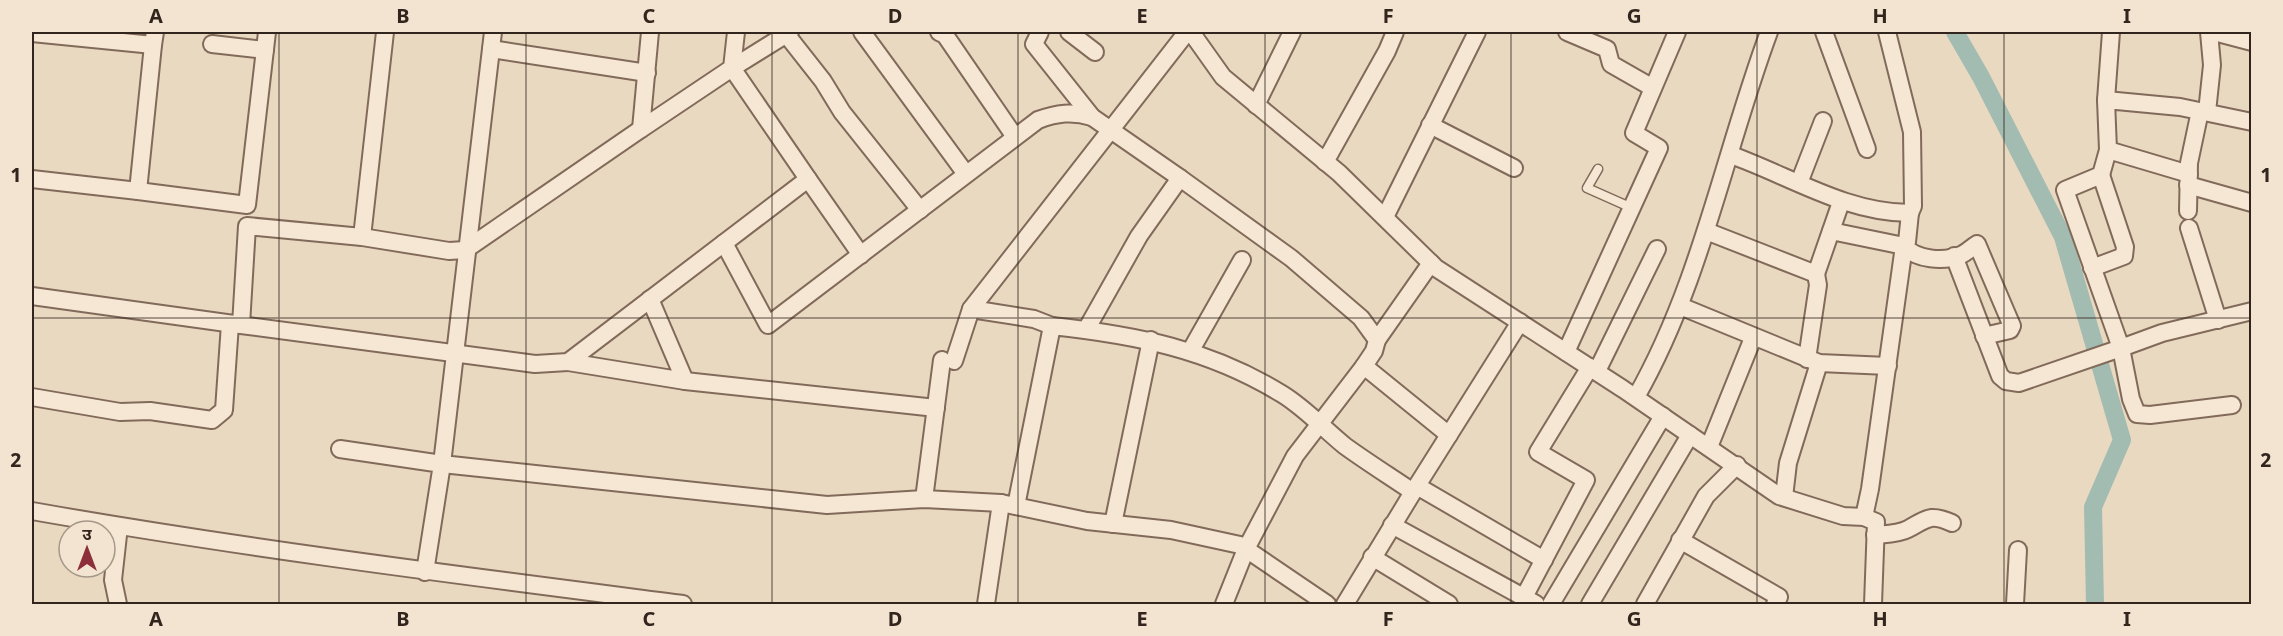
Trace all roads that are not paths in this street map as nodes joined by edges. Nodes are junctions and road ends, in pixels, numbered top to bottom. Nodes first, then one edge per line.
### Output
1 (267, 32) edge
2 (385, 32) edge
3 (493, 32) edge
4 (651, 32) edge
5 (736, 32) edge
6 (862, 32) edge
7 (939, 32) edge
8 (1040, 32) edge
9 (1069, 32) edge
10 (1189, 32) edge
11 (1292, 32) edge
12 (1395, 32) edge
13 (1477, 32) edge
14 (1567, 32) edge
15 (1677, 32) edge
16 (1769, 32) edge
17 (1824, 32) edge
18 (1887, 32) edge
19 (2111, 32) edge
20 (2209, 32) edge
21 (2214, 32) edge
22 (788, 33) edge
23 (32, 36) edge
24 (154, 38) edge
25 (2252, 42) edge
26 (212, 44) dead end
27 (490, 49) junction
28 (265, 50) junction
29 (1095, 52) dead end
30 (732, 68) junction
31 (647, 73) junction
32 (1653, 88) junction
33 (2106, 100) junction
34 (1256, 105) junction
35 (2203, 111) junction
36 (1092, 117) junction
37 (1823, 121) dead end
38 (2252, 122) edge
39 (1430, 125) junction
40 (641, 129) junction
41 (1110, 130) junction
42 (1015, 137) junction
43 (1867, 149) dead end
44 (2108, 150) junction
45 (1731, 155) junction
46 (1325, 162) junction
47 (1514, 168) dead end
48 (1598, 169) dead end
49 (966, 174) junction
50 (2101, 175) junction
51 (1180, 178) junction
52 (32, 179) edge
53 (808, 179) junction
54 (2189, 180) junction
55 (1799, 183) junction
56 (138, 191) junction
57 (1841, 202) junction
58 (2252, 203) edge
59 (247, 205) junction
60 (1632, 208) junction
61 (920, 210) junction
62 (1910, 213) junction
63 (1384, 218) junction
64 (247, 226) junction
65 (1706, 231) junction
66 (1831, 231) junction
67 (362, 237) junction
68 (724, 243) junction
69 (1904, 246) junction
70 (1657, 249) dead end
71 (465, 250) junction
72 (861, 255) junction
73 (1954, 256) junction
74 (1242, 260) dead end
75 (1431, 263) junction
76 (2092, 268) junction
77 (1816, 274) junction
78 (32, 296) edge
79 (650, 299) junction
80 (1680, 306) junction
81 (971, 309) junction
82 (2252, 310) edge
83 (2217, 320) junction
84 (1520, 322) junction
85 (235, 325) junction
86 (1052, 326) junction
87 (1086, 330) junction
88 (1984, 336) junction
89 (1754, 338) junction
90 (1151, 340) junction
91 (1377, 340) junction
92 (2115, 350) junction
93 (1191, 351) junction
94 (1566, 352) junction
95 (456, 355) junction
96 (1813, 361) junction
97 (568, 362) junction
98 (1364, 366) junction
99 (1888, 366) junction
100 (1593, 369) junction
101 (685, 381) junction
102 (32, 397) edge
103 (1636, 397) junction
104 (2232, 405) dead end
105 (936, 408) junction
106 (1663, 416) junction
107 (1319, 424) junction
108 (1449, 435) junction
109 (1690, 435) junction
110 (1709, 447) junction
111 (340, 449) dead end
112 (442, 464) junction
113 (1737, 465) junction
114 (1415, 489) junction
115 (1785, 497) junction
116 (924, 499) junction
117 (1009, 504) junction
118 (32, 511) edge
119 (1864, 517) junction
120 (1952, 523) dead end
121 (1113, 524) junction
122 (1392, 525) junction
123 (119, 526) junction
124 (1875, 535) junction
125 (1680, 540) junction
126 (1246, 549) junction
127 (2018, 550) dead end
128 (1372, 557) junction
129 (1544, 560) junction
130 (425, 572) junction
131 (633, 601) edge
132 (1530, 602) edge
133 (118, 604) edge
134 (683, 604) edge
135 (989, 604) edge
136 (1224, 604) edge
137 (1327, 604) edge
138 (1345, 604) edge
139 (1449, 604) edge
140 (1551, 604) edge
141 (1590, 604) edge
142 (1646, 604) edge
143 (1775, 604) edge
144 (1873, 604) edge
145 (2015, 604) edge

1 - 28 street
2 - 67 street
3 - 27 street
4 - 31 street
5 - 30 street
6 - 49 street
7 - 42 street
8 - 36 street
9 - 29 street
10 - 34 street
10 - 41 street
11 - 34 street
12 - 46 street
13 - 39 street
14 - 32 street
15 - 32 street
16 - 45 street
17 - 43 street
18 - 62 street
19 - 33 street
20 - 35 street
21 - 25 street
22 - 30 street
22 - 61 street
23 - 24 street
24 - 56 street
26 - 28 street
27 - 31 street
27 - 71 street
28 - 59 street
30 - 40 street
30 - 53 street
31 - 40 street
32 - 60 street
33 - 35 street
33 - 44 street
34 - 46 street
35 - 38 street
35 - 54 street
36 - 41 street
36 - 42 street
37 - 55 street
39 - 47 street
39 - 63 street
40 - 71 street
41 - 51 street
41 - 81 street
42 - 49 street
44 - 50 street
44 - 54 street
45 - 55 street
45 - 65 street
46 - 63 street
48 - 60 lane
49 - 61 street
50 - 76 street
50 - 76 street
51 - 87 street
51 - 91 street
52 - 56 street
53 - 68 street
53 - 72 street
54 - 58 street
54 - 83 street
55 - 57 street
56 - 59 street
57 - 62 street
57 - 66 street
59 - 64 street
60 - 94 street
61 - 72 street
62 - 69 street
63 - 75 street
64 - 67 street
64 - 85 street
65 - 77 street
65 - 80 street
66 - 69 street
66 - 77 street
67 - 71 street
68 - 72 street
68 - 79 street
69 - 73 street
69 - 99 street
70 - 100 street
71 - 95 street
73 - 88 street
73 - 88 street
74 - 93 street
75 - 84 street
75 - 91 street
76 - 92 street
77 - 96 street
78 - 85 street
79 - 97 street
79 - 101 street
80 - 89 street
80 - 103 street
81 - 86 street
81 - 105 street
82 - 83 street
83 - 92 street
84 - 94 street
84 - 108 street
85 - 95 street
85 - 102 street
86 - 87 street
86 - 117 street
87 - 90 street
88 - 92 street
89 - 96 street
89 - 110 street
90 - 93 street
90 - 121 street
91 - 98 street
92 - 104 street
93 - 107 street
94 - 100 street
95 - 97 street
95 - 112 street
96 - 99 street
96 - 115 street
97 - 101 street
98 - 107 street
98 - 108 street
99 - 119 street
100 - 103 street
100 - 129 street
101 - 105 street
103 - 106 street
105 - 116 street
106 - 109 street
106 - 140 street
107 - 114 street
107 - 126 street
108 - 114 street
109 - 110 street
109 - 141 street
110 - 113 street
111 - 112 street
112 - 116 street
112 - 130 street
113 - 115 street
113 - 125 street
114 - 122 street
114 - 129 street
115 - 119 street
116 - 117 street
117 - 121 street
117 - 135 street
118 - 123 street
119 - 124 street
120 - 124 street
121 - 126 street
122 - 128 street
122 - 132 street
123 - 130 street
123 - 133 street
124 - 144 street
125 - 142 street
125 - 143 street
126 - 136 street
126 - 137 street
127 - 145 street
128 - 138 street
128 - 139 street
129 - 132 street
130 - 131 street
131 - 134 street

